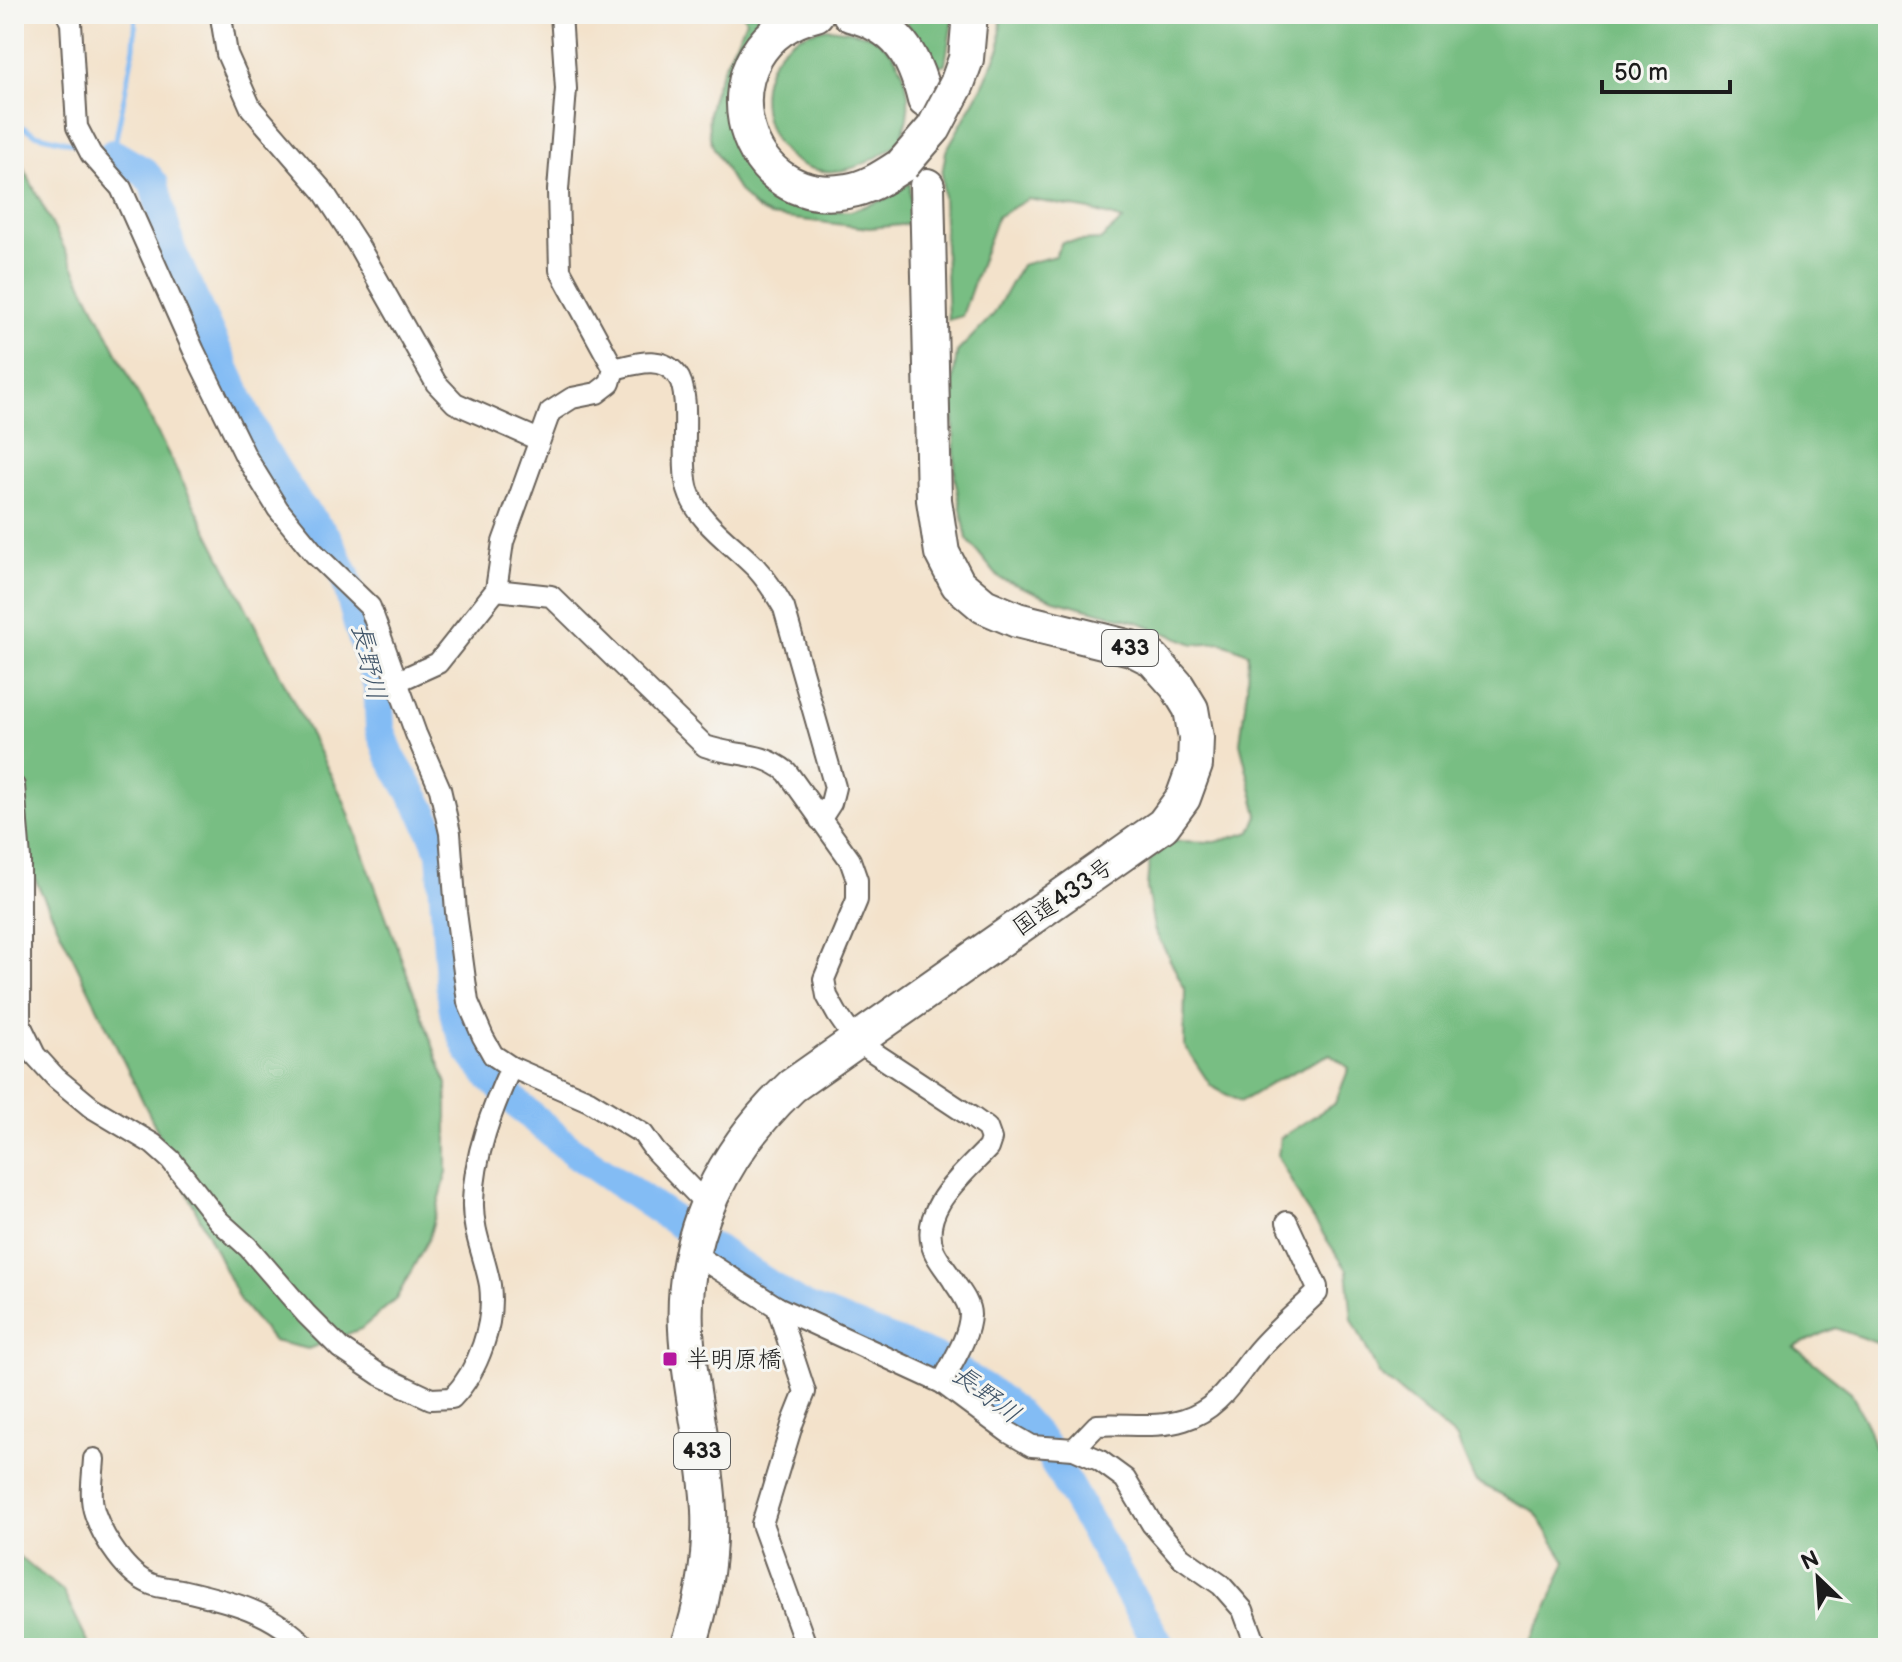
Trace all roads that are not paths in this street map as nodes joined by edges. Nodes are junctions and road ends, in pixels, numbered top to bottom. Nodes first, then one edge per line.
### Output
1 (67, 14) edge
2 (561, 14) edge
3 (816, 14) edge
4 (850, 14) edge
5 (970, 14) edge
6 (223, 15) edge
7 (925, 100) dead end
8 (914, 176) junction
9 (614, 369) junction
10 (539, 440) junction
11 (496, 590) junction
12 (396, 682) junction
13 (14, 786) edge
14 (820, 820) junction
15 (855, 1040) junction
16 (511, 1067) junction
17 (707, 1205) junction
18 (1287, 1222) dead end
19 (693, 1253) junction
20 (777, 1307) junction
21 (942, 1383) junction
22 (1069, 1449) junction
23 (94, 1459) dead end
24 (307, 1648) edge
25 (688, 1648) edge
26 (807, 1648) edge
27 (1257, 1648) edge

1 - 12 street
2 - 9 street
3 - 8 highway
4 - 7 highway
5 - 8 highway, bridge
6 - 10 street
8 - 15 highway, 国道433号 / 433
9 - 10 street
9 - 14 street
10 - 11 street
11 - 12 street
11 - 14 street
12 - 16 street
13 - 16 street
14 - 15 street
15 - 17 highway, 国道433号 / 433
15 - 21 street
16 - 17 street
17 - 19 highway, 国道433号 / 433
18 - 22 street
19 - 20 street
19 - 25 highway, 国道433号 / 433
20 - 21 street
20 - 26 street
21 - 22 street
22 - 27 street
23 - 24 street

